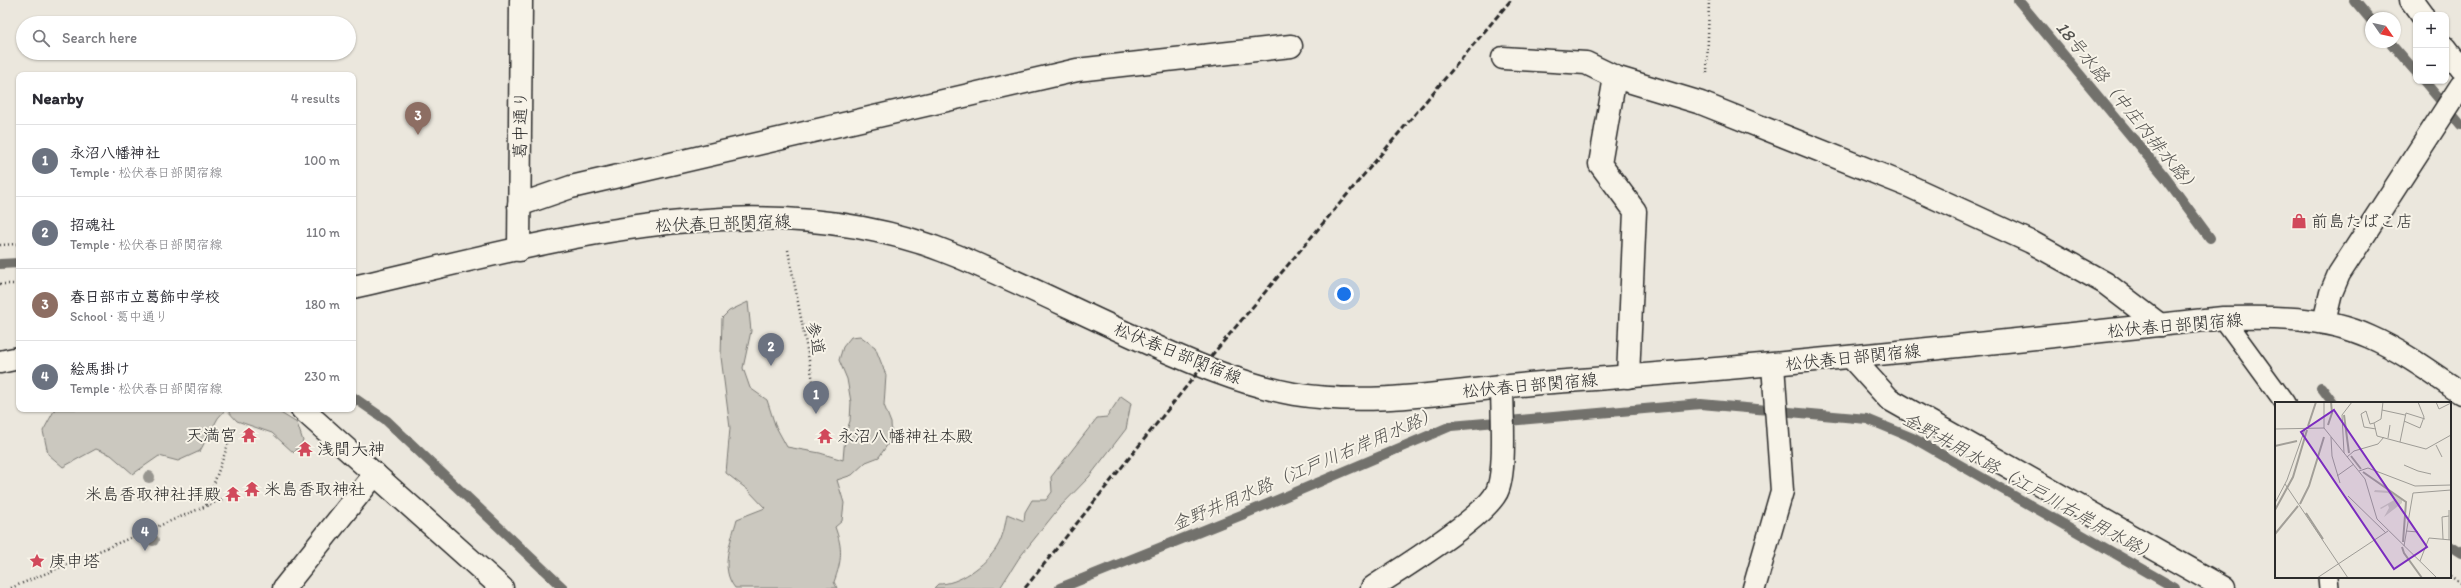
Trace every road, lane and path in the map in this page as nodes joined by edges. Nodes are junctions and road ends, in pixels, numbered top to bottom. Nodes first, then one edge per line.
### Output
1 (521, 0) edge
2 (1710, 0) edge
3 (2411, 0) edge
4 (2420, 12) edge
5 (1291, 46) dead end
6 (2449, 52) edge
7 (1503, 58) dead end
8 (2461, 68) edge
9 (1615, 77) junction
10 (2461, 86) edge
11 (1701, 103) junction
12 (519, 205) junction
13 (16, 244) edge
14 (0, 245) edge
15 (787, 247) dead end
16 (519, 250) junction
17 (0, 284) edge
18 (16, 284) edge
19 (356, 286) edge
20 (2223, 318) junction
21 (2324, 322) junction
22 (2160, 325) junction
23 (1851, 357) junction
24 (16, 359) edge
25 (0, 362) edge
26 (1773, 365) junction
27 (1628, 377) junction
28 (813, 381) dead end
29 (1502, 386) junction
30 (2461, 393) edge
31 (2284, 402) edge
32 (305, 412) edge
33 (232, 434) dead end
34 (375, 474) junction
35 (223, 499) dead end
36 (206, 506) junction
37 (2451, 577) edge
38 (2328, 578) edge
39 (2461, 583) edge
40 (12, 588) edge
41 (284, 588) edge
42 (502, 588) edge
43 (1372, 588) edge
44 (1754, 588) edge
45 (2224, 588) edge
46 (2329, 588) edge

1 - 12 street, 葛中通り
2 - 11 path
3 - 4 street
5 - 12 street
6 - 8 street
7 - 9 street
9 - 11 street
9 - 27 street
10 - 21 street
11 - 22 street
12 - 16 street, 葛中通り
13 - 14 path
15 - 28 path, 参道
16 - 19 street, 松伏春日部関宿線
16 - 29 street, 松伏春日部関宿線
17 - 18 path
20 - 21 street, 松伏春日部関宿線
20 - 22 street, 松伏春日部関宿線
20 - 31 lane
21 - 30 street, 松伏春日部関宿線
22 - 23 street, 松伏春日部関宿線
23 - 26 street, 松伏春日部関宿線
23 - 45 street
24 - 25 street
26 - 27 street, 松伏春日部関宿線
26 - 44 street
27 - 29 street, 松伏春日部関宿線
29 - 43 street
32 - 34 street
33 - 36 path
34 - 41 street
34 - 42 street
35 - 36 path
36 - 40 path
37 - 39 path
38 - 46 lane

